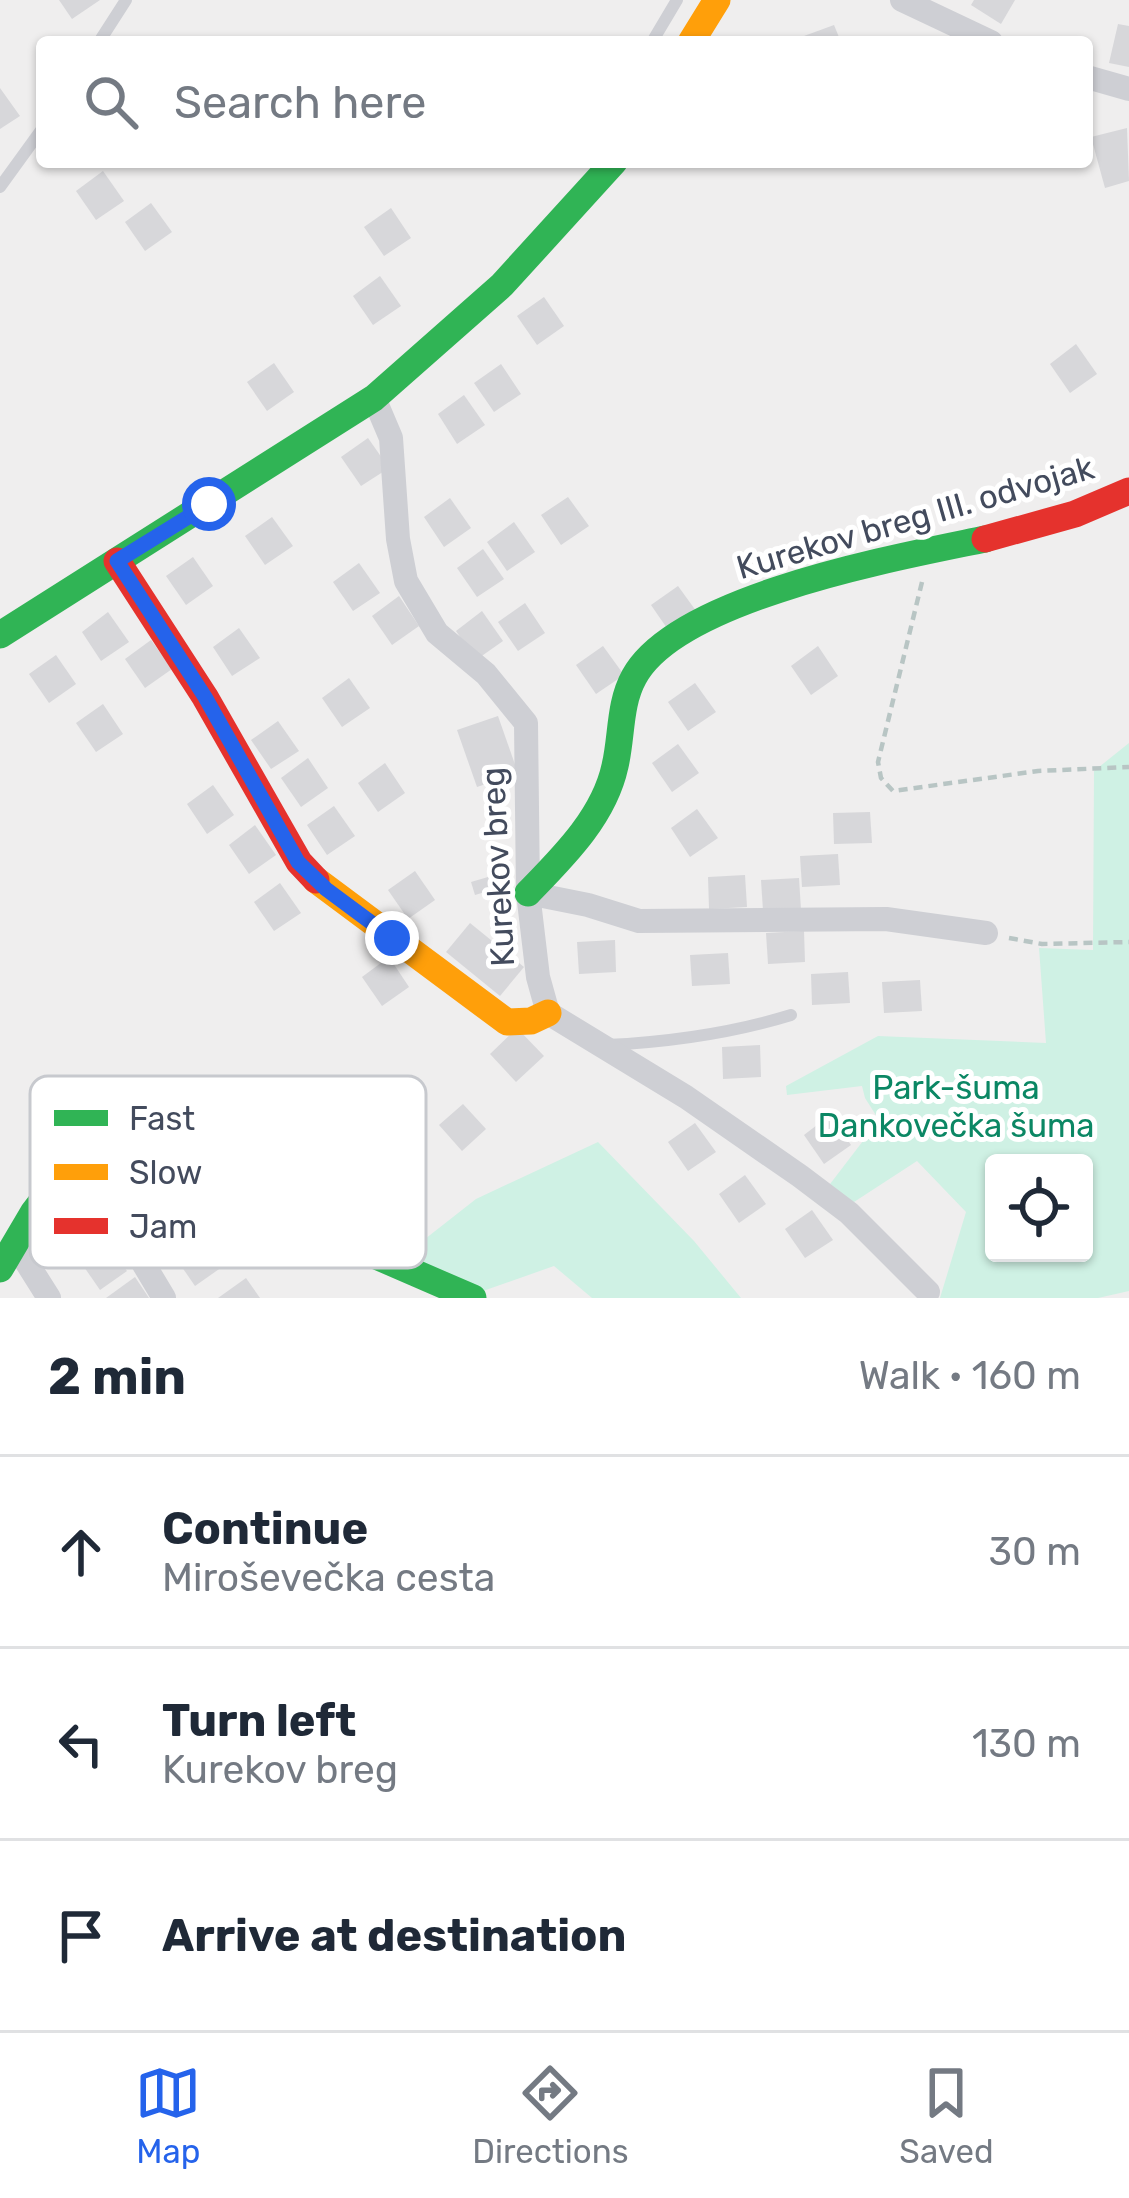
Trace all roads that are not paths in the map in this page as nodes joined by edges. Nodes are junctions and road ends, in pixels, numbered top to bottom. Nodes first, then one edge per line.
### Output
1 (126, 0) edge
2 (677, 0) edge
3 (717, 0) edge
4 (902, 0) edge
5 (103, 36) edge
6 (656, 36) edge
7 (695, 36) edge
8 (978, 36) edge
9 (1093, 79) edge
10 (1129, 89) edge
11 (36, 137) edge
12 (590, 168) edge
13 (609, 168) edge
14 (0, 187) edge
15 (578, 203) junction
16 (374, 398) junction
17 (1129, 491) edge
18 (117, 561) junction
19 (0, 635) edge
20 (528, 893) junction
21 (986, 933) road end
22 (548, 1013) junction
23 (791, 1016) dead end
24 (605, 1046) junction
25 (30, 1223) edge
26 (15, 1244) junction
27 (30, 1268) edge
28 (30, 1268) edge
29 (146, 1268) edge
30 (404, 1268) edge
31 (0, 1269) edge
32 (928, 1292) dead end
33 (49, 1298) edge
34 (164, 1298) edge
35 (473, 1298) edge

1 - 5 lane
2 - 6 lane
3 - 7 street
4 - 8 street
9 - 10 street
11 - 14 lane
12 - 15 lane
13 - 15 street
15 - 16 street
16 - 18 street
16 - 20 street, Kurekov breg
17 - 20 street, Kurekov breg III. odvojak
18 - 19 street
18 - 22 street, Kurekov breg
20 - 21 street
20 - 22 street, Kurekov breg
22 - 24 street
23 - 24 lane
24 - 32 street
25 - 26 street
26 - 27 street
26 - 31 street
28 - 33 street
29 - 34 street
30 - 35 street

